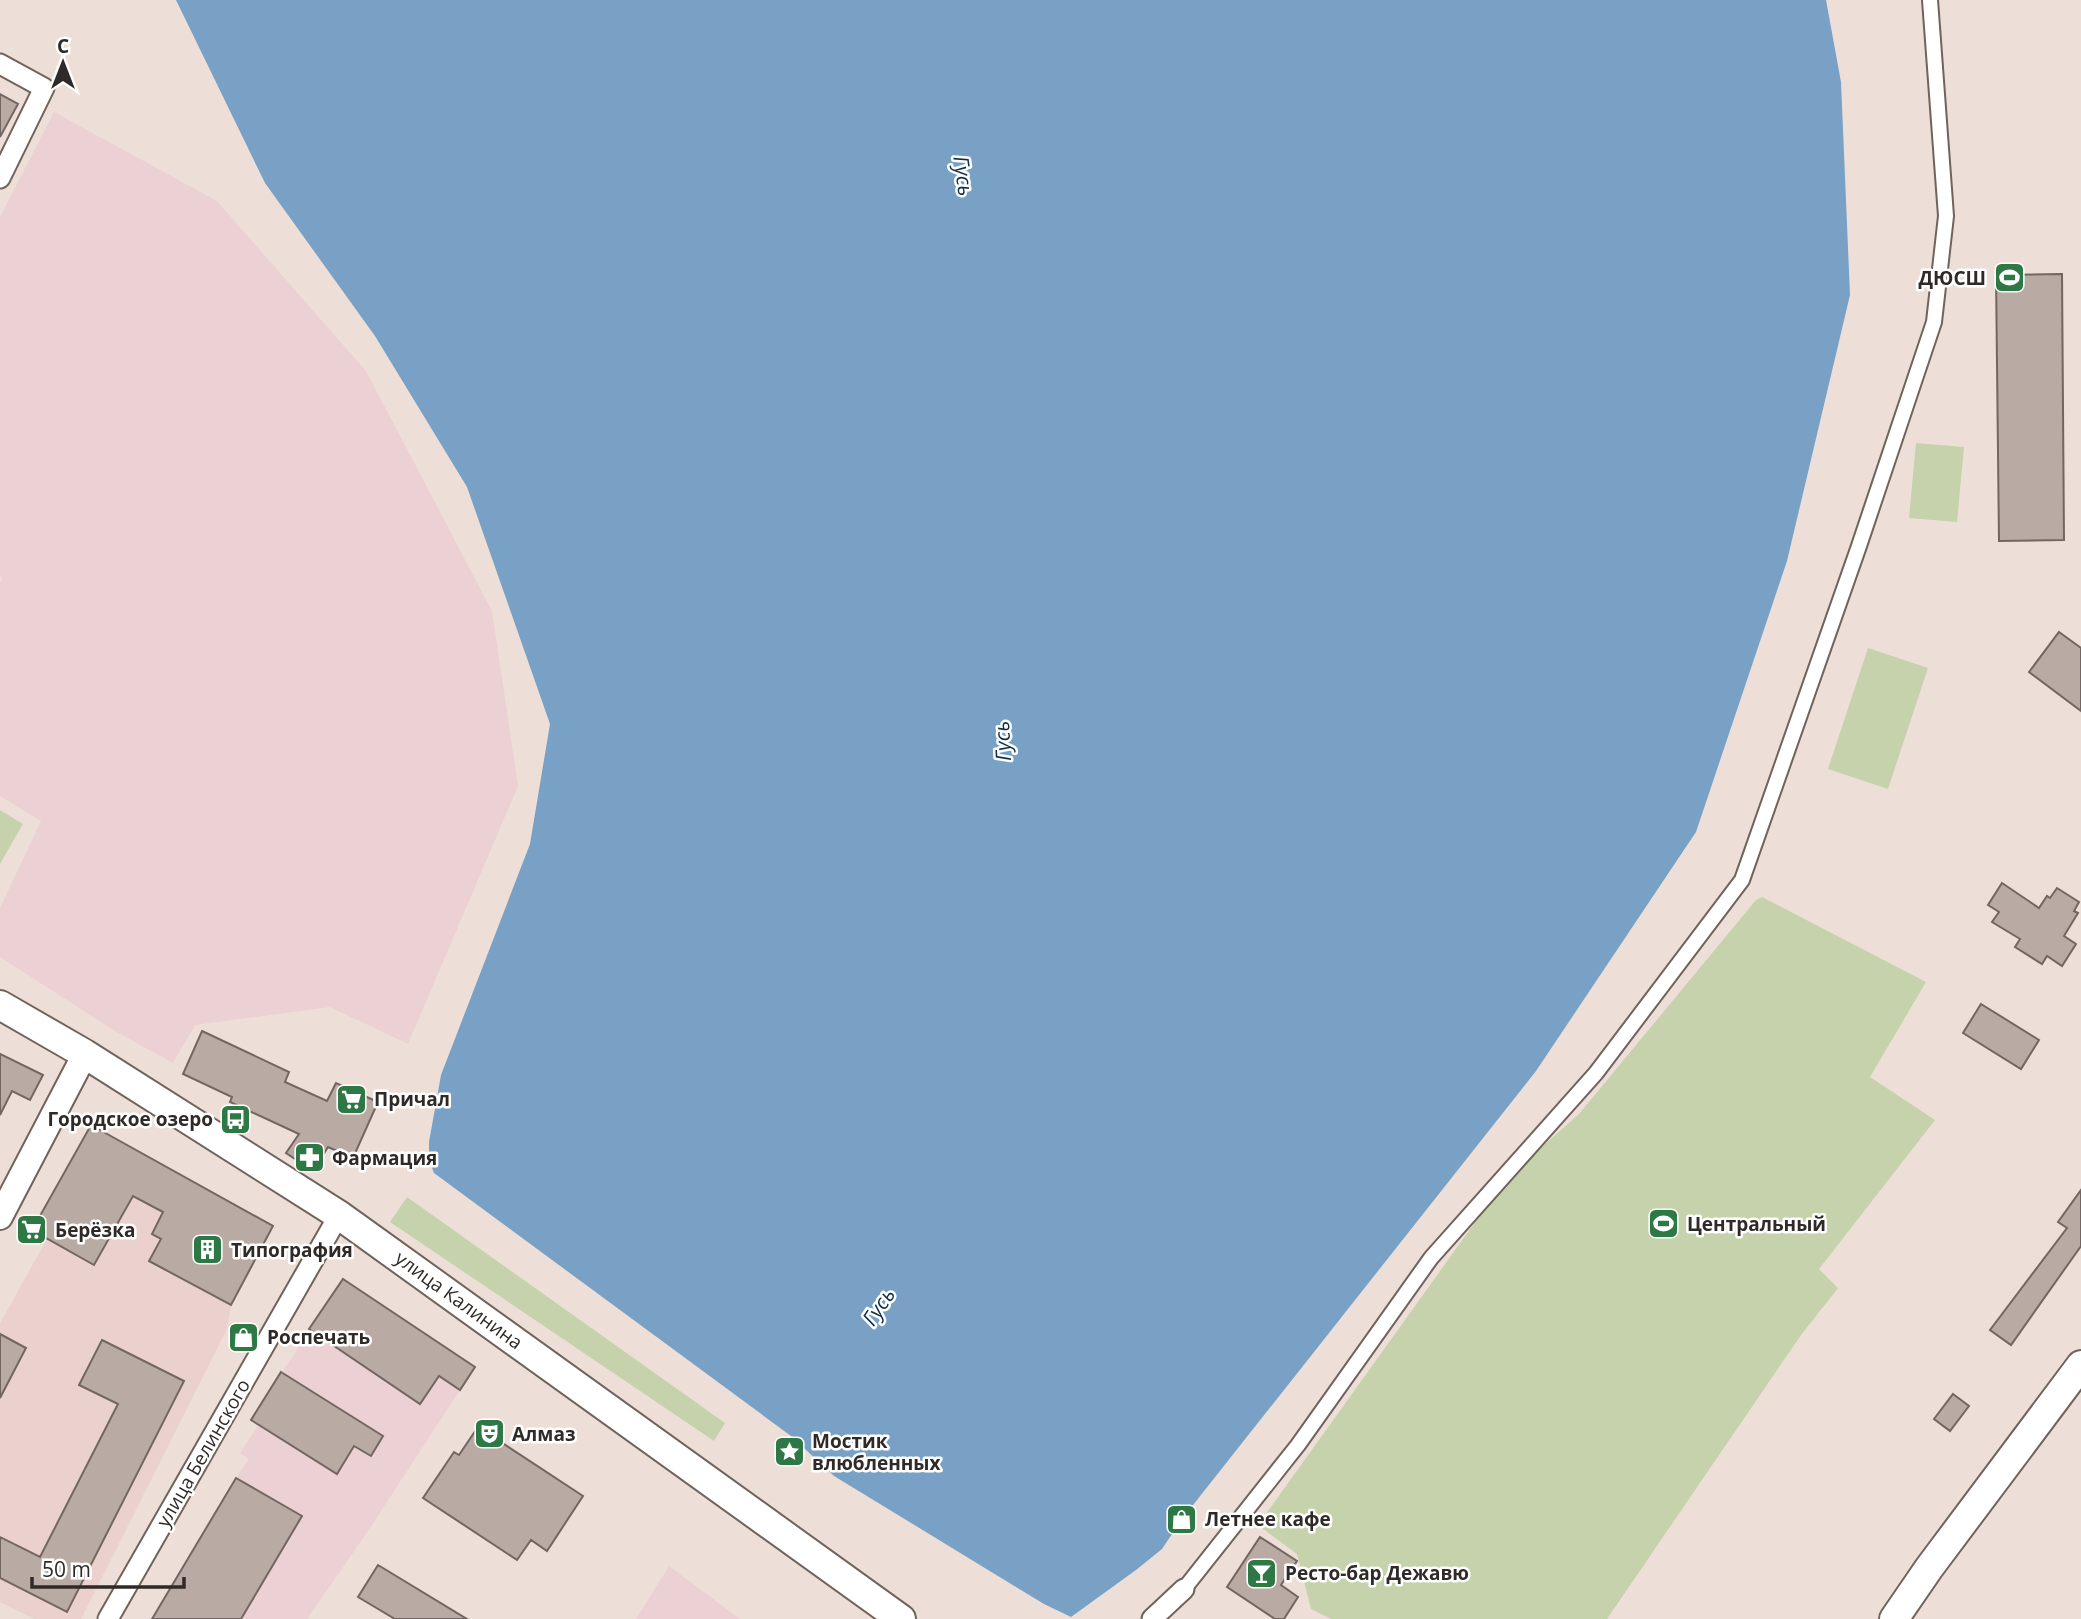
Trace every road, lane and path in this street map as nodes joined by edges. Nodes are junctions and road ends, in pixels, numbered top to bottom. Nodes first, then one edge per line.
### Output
1 (1930, 0) edge
2 (0, 64) edge
3 (0, 178) edge
4 (0, 1005) edge
5 (85, 1054) junction
6 (339, 1214) junction
7 (0, 1217) edge
8 (2081, 1365) edge
9 (1184, 1589) joint
10 (108, 1619) edge
11 (901, 1619) edge
12 (1152, 1619) edge
13 (1894, 1619) edge

1 - 9 street
2 - 3 street
4 - 5 main road, улица Калинина
5 - 6 main road, улица Калинина
5 - 7 street
6 - 10 street, улица Белинского
6 - 11 main road, улица Калинина
8 - 13 main road
9 - 12 street

